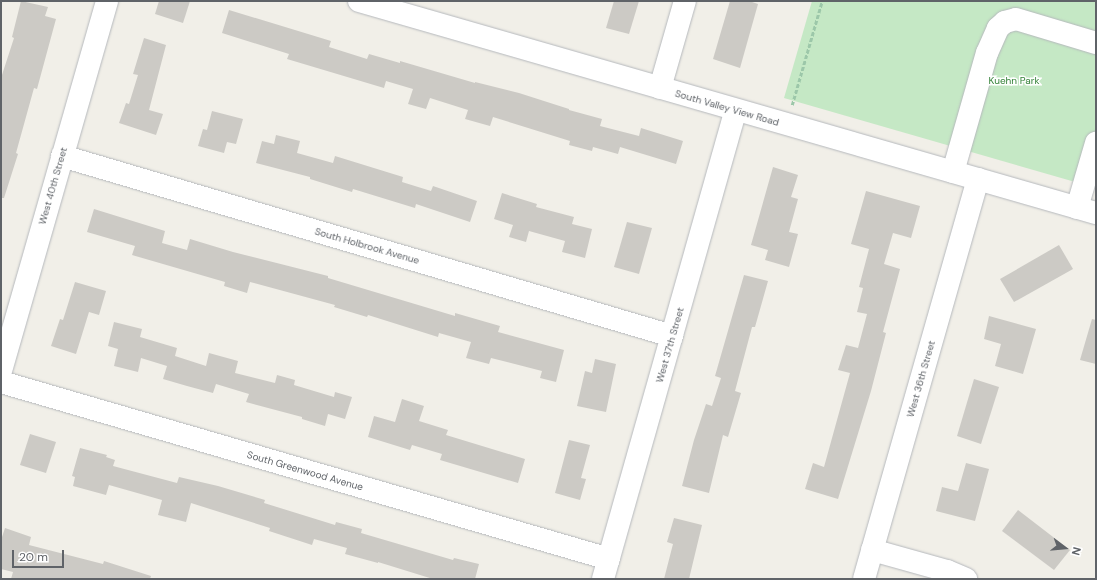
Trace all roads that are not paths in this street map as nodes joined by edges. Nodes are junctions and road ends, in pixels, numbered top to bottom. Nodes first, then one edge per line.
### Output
1 (107, 1) edge
2 (359, 1) edge
3 (685, 1) edge
4 (1096, 43) edge
5 (660, 88) junction
6 (736, 110) junction
7 (1096, 143) edge
8 (62, 156) junction
9 (953, 172) junction
10 (978, 179) junction
11 (1087, 210) edge
12 (672, 336) junction
13 (1, 371) edge
14 (1, 382) edge
15 (872, 550) junction
16 (606, 569) edge
17 (864, 579) edge
18 (966, 579) edge

1 - 8 street, West 40th Street
2 - 5 street, South Valley View Road
3 - 5 street
4 - 9 street
5 - 6 street, South Valley View Road
6 - 9 street, South Valley View Road
6 - 12 street, West 37th Street
7 - 11 street
8 - 12 street, South Holbrook Avenue
8 - 13 street, West 40th Street
9 - 10 street, South Valley View Road
10 - 11 street, South Valley View Road
10 - 15 street, West 36th Street
12 - 16 street, West 37th Street
14 - 16 street, South Greenwood Avenue
15 - 17 street, West 36th Street
15 - 18 street

